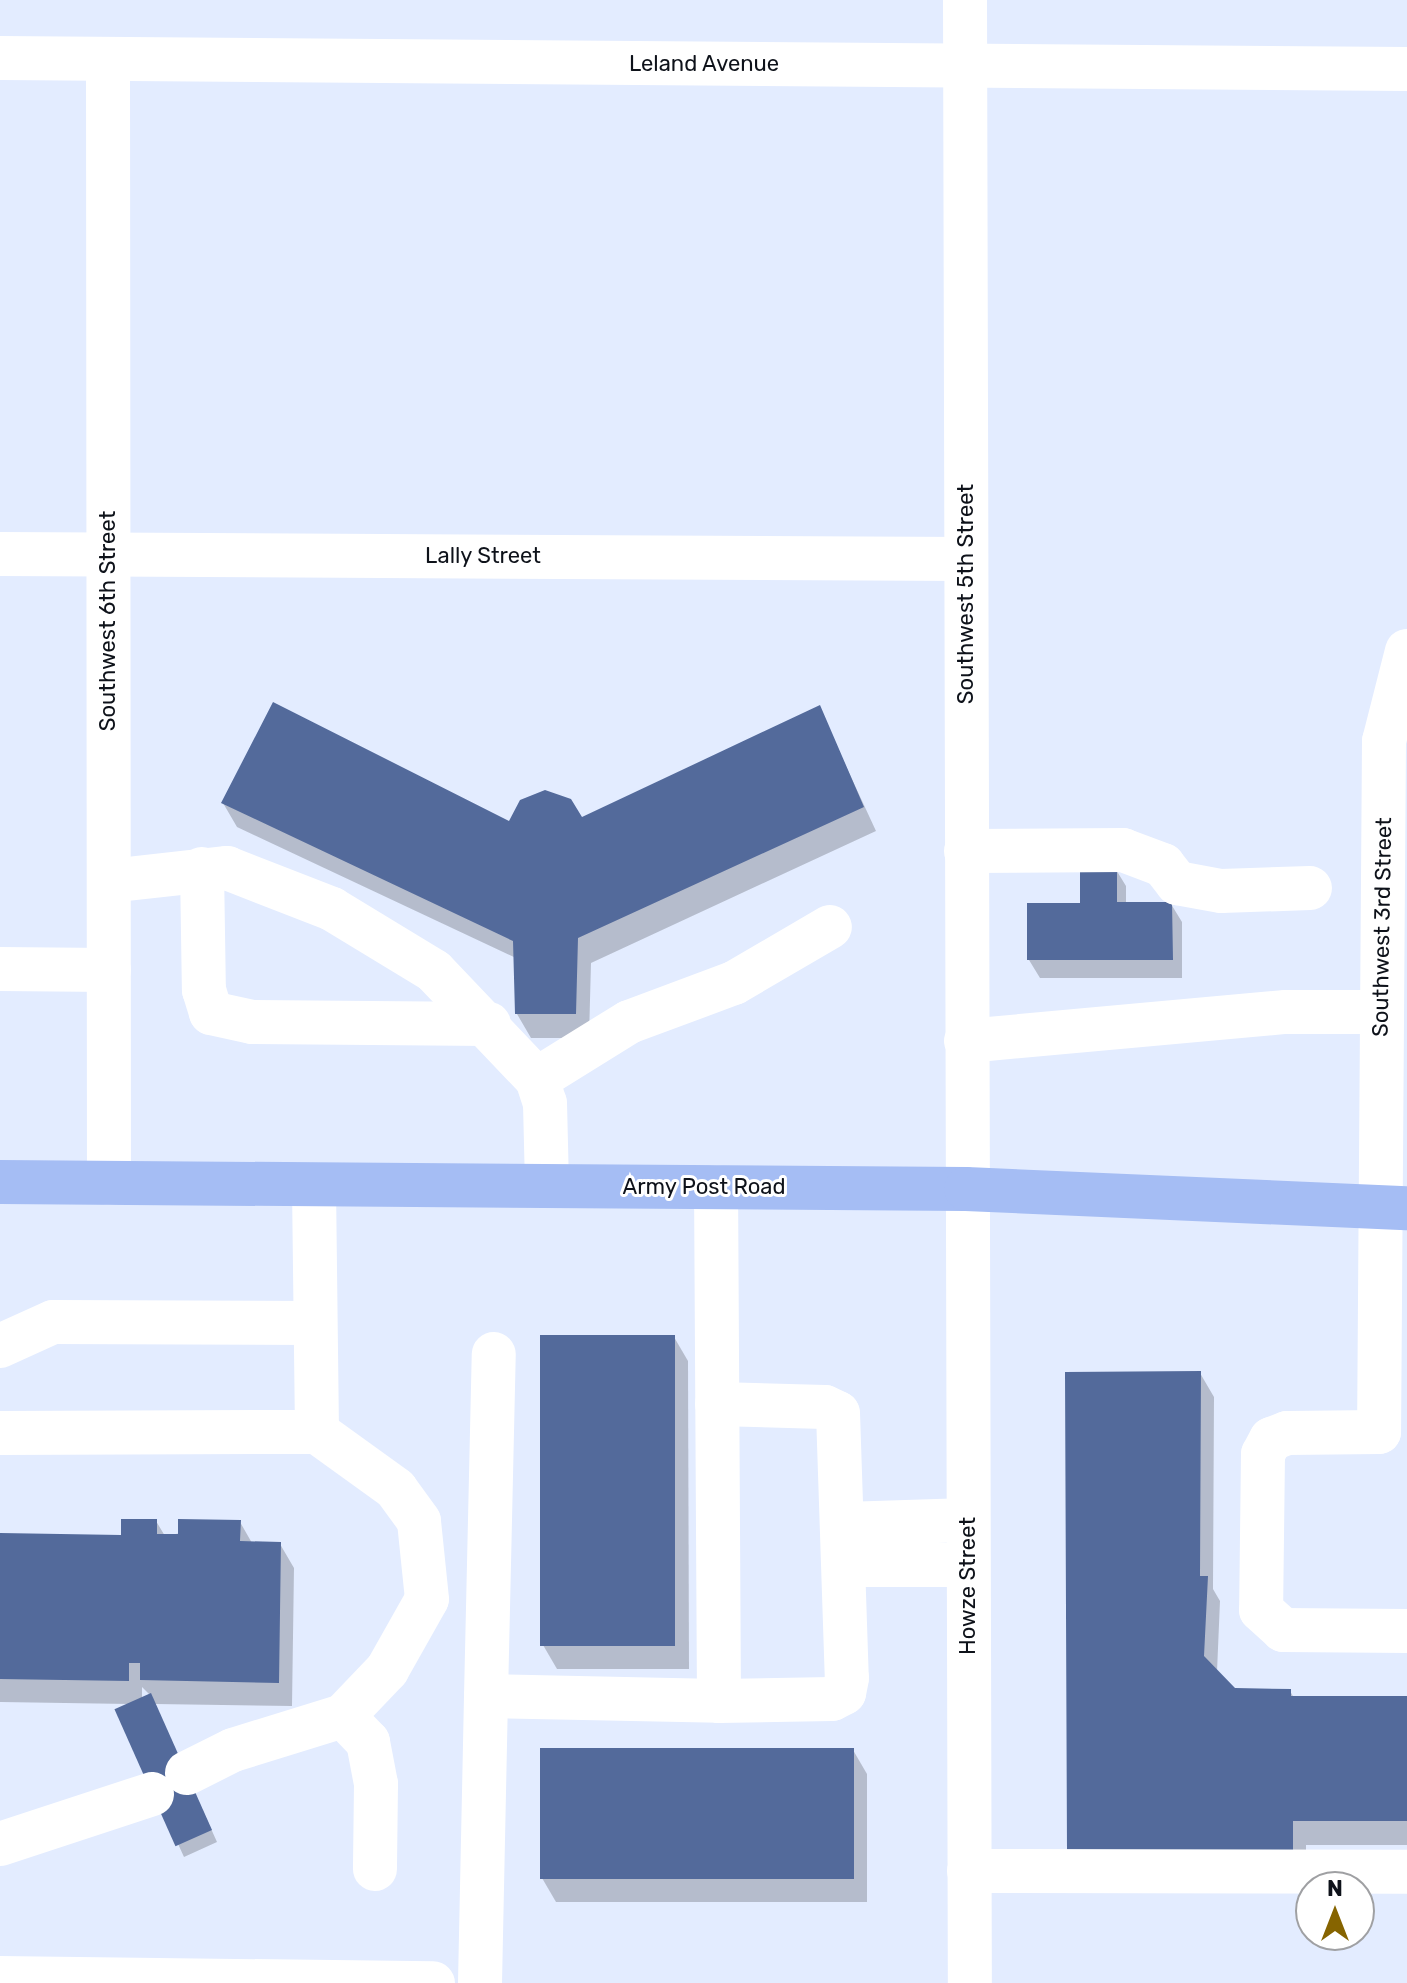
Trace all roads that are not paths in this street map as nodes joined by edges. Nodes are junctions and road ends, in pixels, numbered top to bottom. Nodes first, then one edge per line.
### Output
1 (965, 0) edge
2 (0, 58) edge
3 (108, 59) junction
4 (965, 66) junction
5 (1407, 69) edge
6 (0, 554) edge
7 (108, 556) junction
8 (966, 559) junction
9 (1406, 657) edge
10 (966, 851) junction
11 (202, 869) junction
12 (109, 881) junction
13 (1310, 888) dead end
14 (830, 927) dead end
15 (0, 969) edge
16 (109, 970) junction
17 (489, 1024) junction
18 (1389, 1033) edge
19 (966, 1041) junction
20 (537, 1079) junction
21 (0, 1182) edge
22 (109, 1183) junction
23 (314, 1185) junction
24 (547, 1186) junction
25 (716, 1187) junction
26 (966, 1189) junction
27 (1392, 1207) edge
28 (314, 1323) junction
29 (0, 1346) edge
30 (494, 1354) dead end
31 (717, 1404) junction
32 (317, 1432) junction
33 (1393, 1432) edge
34 (0, 1433) edge
35 (968, 1520) junction
36 (844, 1545) junction
37 (968, 1565) junction
38 (1407, 1631) edge
39 (486, 1696) junction
40 (719, 1701) junction
41 (343, 1716) junction
42 (0, 1844) edge
43 (375, 1869) dead end
44 (969, 1871) junction
45 (1407, 1872) edge
46 (0, 1978) edge
47 (433, 1983) edge
48 (480, 1983) edge
49 (970, 1983) edge

1 - 4 street, Southwest 5th Street
2 - 3 street, Leland Avenue
3 - 4 street, Leland Avenue
3 - 7 street, Southwest 6th Street
4 - 5 street, Leland Avenue
4 - 8 street, Southwest 5th Street
6 - 7 street, Lally Street
7 - 8 street, Lally Street
7 - 12 street, Southwest 6th Street
8 - 10 street, Southwest 5th Street
9 - 18 street, Southwest 3rd Street
10 - 13 street
10 - 19 street, Southwest 5th Street
11 - 12 street
11 - 17 street
11 - 17 street
12 - 16 street, Southwest 6th Street
14 - 20 street
15 - 16 street
16 - 22 street, Southwest 6th Street
17 - 20 street
18 - 19 street
18 - 27 street, Southwest 3rd Street
19 - 26 street, Southwest 5th Street
20 - 24 street
21 - 22 main road, Army Post Road
22 - 23 main road, Army Post Road
23 - 24 main road, Army Post Road
23 - 28 street
24 - 25 main road, Army Post Road
25 - 26 main road, Army Post Road
25 - 31 street
26 - 27 main road, Army Post Road
26 - 35 street, Howze Street
27 - 33 street, Southwest 3rd Street
28 - 29 street
28 - 32 street
30 - 39 street
31 - 36 street
31 - 40 street
32 - 34 street
32 - 41 street
33 - 38 street
35 - 36 street
35 - 37 street, Howze Street
36 - 37 street
36 - 40 street
37 - 44 street, Howze Street
39 - 40 street
39 - 48 street
41 - 42 street
41 - 43 street
44 - 45 street
44 - 49 street, Howze Street
46 - 47 street

